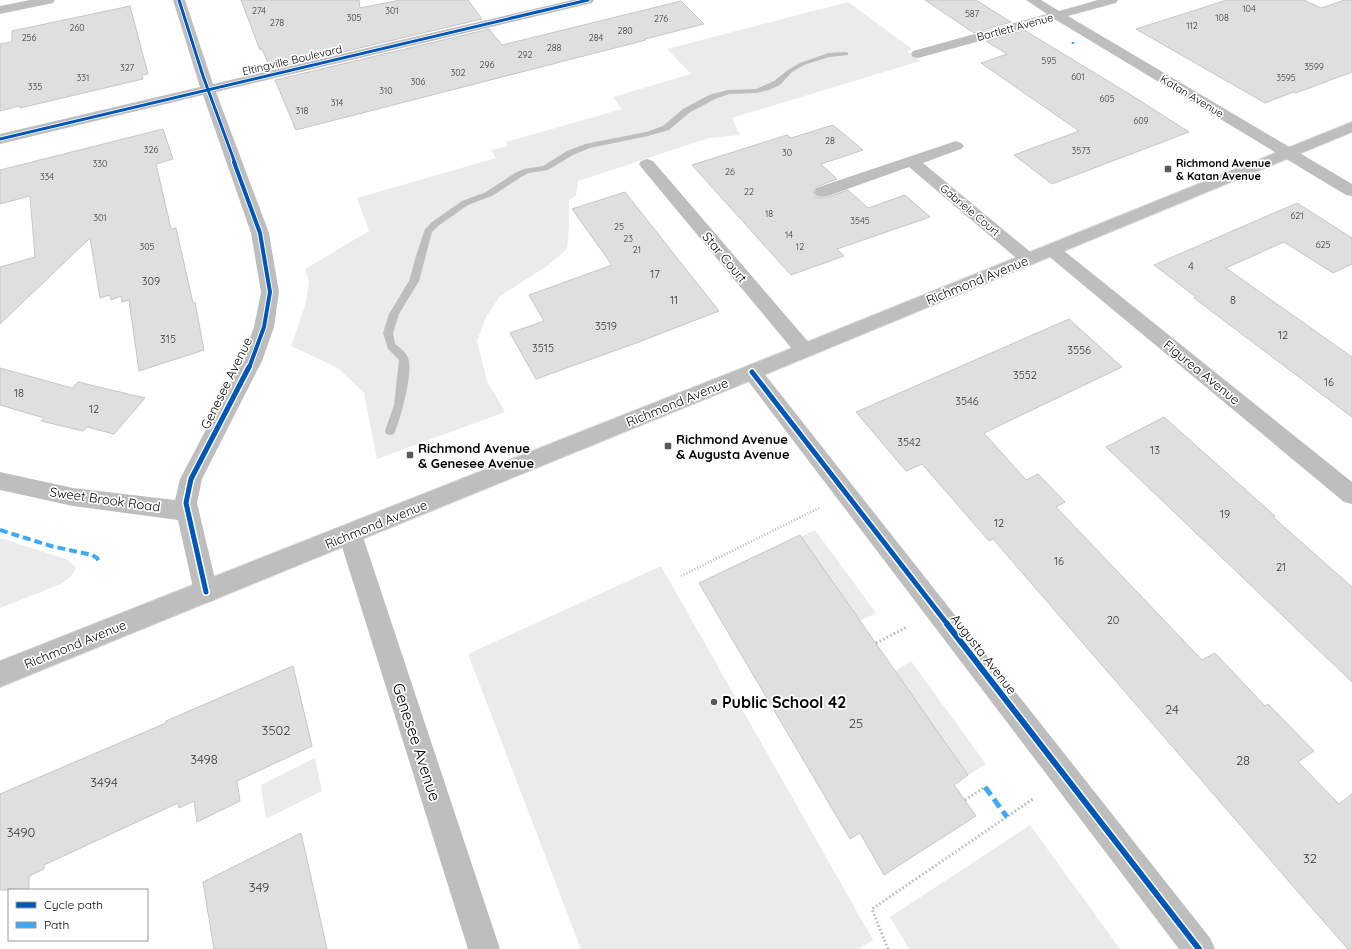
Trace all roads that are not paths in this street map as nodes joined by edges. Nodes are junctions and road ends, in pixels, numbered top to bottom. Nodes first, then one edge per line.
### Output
1 (49, 0) edge
2 (180, 0) edge
3 (588, 0) edge
4 (1032, 0) edge
5 (1112, 0) edge
6 (0, 10) edge
7 (1058, 16) junction
8 (918, 54) dead end
9 (208, 90) junction
10 (1352, 127) edge
11 (0, 139) edge
12 (956, 146) dead end
13 (1288, 153) junction
14 (911, 161) junction
15 (646, 164) dead end
16 (1352, 191) edge
17 (822, 192) dead end
18 (1052, 250) junction
19 (1028, 259) junction
20 (804, 350) junction
21 (752, 372) junction
22 (0, 481) edge
23 (1352, 495) edge
24 (188, 511) junction
25 (350, 534) junction
26 (206, 592) junction
27 (0, 674) edge
28 (484, 949) edge
29 (1199, 949) edge

1 - 6 street
2 - 9 street, Genesee Avenue
3 - 9 street, Eltingville Boulevard
4 - 7 street, Katan Avenue
5 - 7 street, Bartlett Avenue
7 - 8 street, Bartlett Avenue
7 - 13 street, Katan Avenue
9 - 11 street, Eltingville Boulevard
9 - 24 street, Genesee Avenue
10 - 13 street, Richmond Avenue
12 - 14 street
13 - 16 street, Katan Avenue
13 - 18 street, Richmond Avenue
14 - 17 street
14 - 19 street, Gabriele Court
15 - 20 street, Star Court
18 - 19 street, Richmond Avenue
18 - 23 street, Figurea Avenue
19 - 20 street, Richmond Avenue
20 - 21 street, Richmond Avenue
21 - 25 street, Richmond Avenue
21 - 29 street, Augusta Avenue
22 - 24 street, Sweet Brook Road
24 - 26 street, Genesee Avenue
25 - 26 street, Richmond Avenue
25 - 28 street, Genesee Avenue
26 - 27 street, Richmond Avenue

